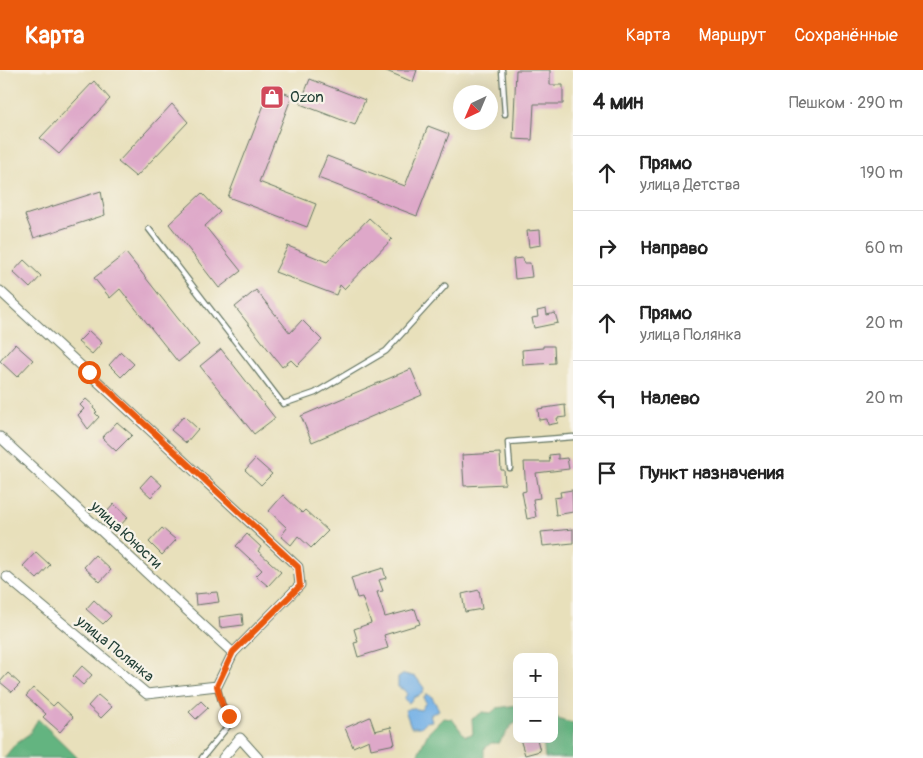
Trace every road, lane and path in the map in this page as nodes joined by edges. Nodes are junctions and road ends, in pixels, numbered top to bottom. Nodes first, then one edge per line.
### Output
1 (502, 70) edge
2 (505, 114) dead end
3 (148, 229) dead end
4 (445, 286) dead end
5 (0, 291) edge
6 (0, 437) edge
7 (573, 437) edge
8 (510, 468) dead end
9 (7, 578) dead end
10 (233, 652) junction
11 (217, 686) junction
12 (202, 758) edge
13 (223, 758) edge
14 (258, 758) edge

1 - 2 lane
3 - 4 lane
5 - 10 street
6 - 10 street, улица Юности
7 - 8 lane
9 - 11 street, улица Полянка
10 - 11 street
11 - 12 lane
13 - 14 street

